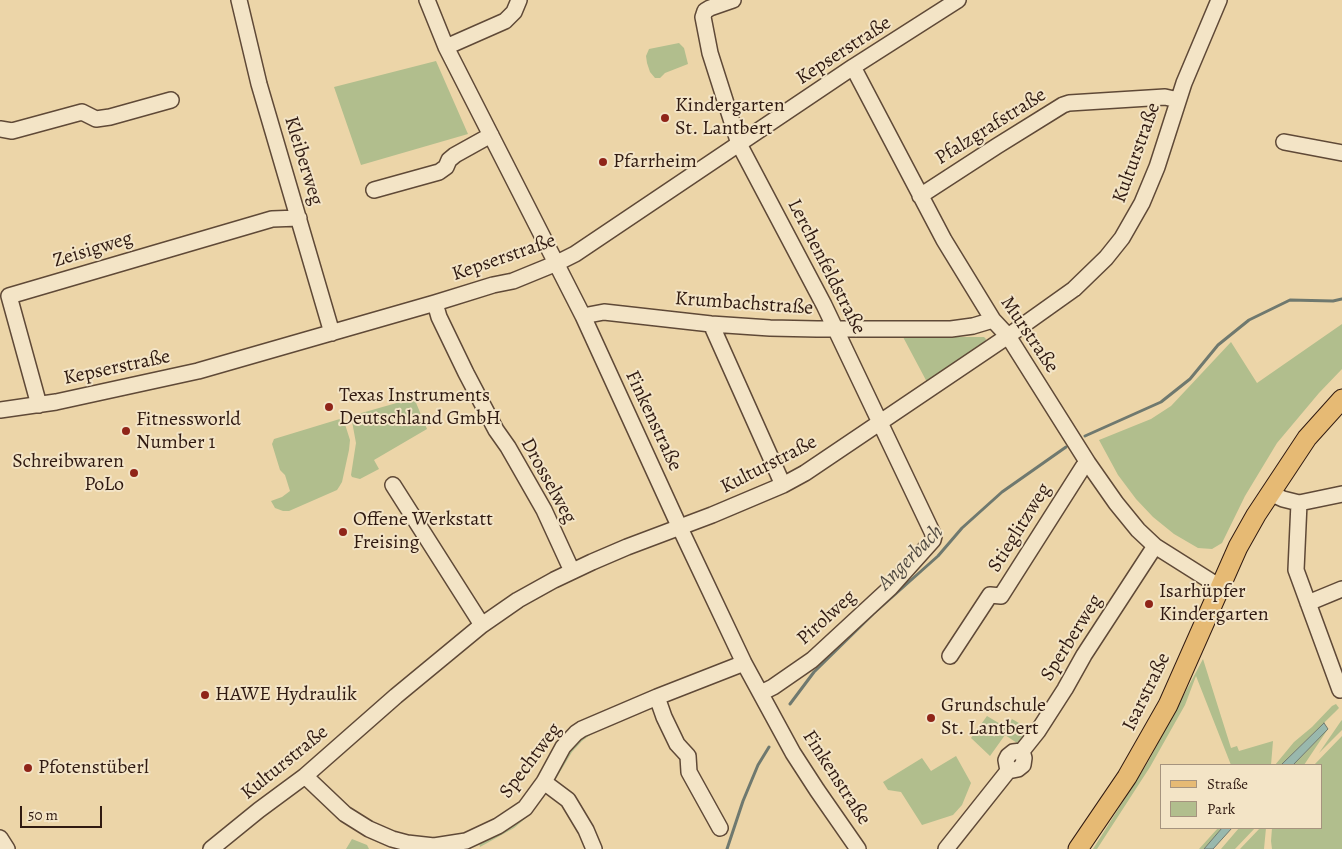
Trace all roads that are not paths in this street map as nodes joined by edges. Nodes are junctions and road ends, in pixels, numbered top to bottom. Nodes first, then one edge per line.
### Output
1 (239, 0) edge
2 (427, 0) edge
3 (519, 0) edge
4 (733, 0) edge
5 (958, 0) edge
6 (1219, 0) edge
7 (446, 47) junction
8 (853, 67) junction
9 (172, 100) dead end
10 (1178, 100) junction
11 (0, 129) edge
12 (491, 135) junction
13 (1284, 142) dead end
14 (739, 144) junction
15 (1342, 153) edge
16 (374, 190) dead end
17 (920, 196) junction
18 (299, 218) junction
19 (557, 264) junction
20 (435, 303) junction
21 (583, 316) junction
22 (993, 320) junction
23 (711, 324) junction
24 (835, 329) junction
25 (332, 333) junction
26 (1008, 336) junction
27 (1342, 399) edge
28 (39, 405) junction
29 (0, 410) edge
30 (880, 424) junction
31 (1088, 464) junction
32 (393, 485) dead end
33 (783, 485) junction
34 (1270, 493) junction
35 (1342, 494) edge
36 (1299, 503) junction
37 (680, 528) junction
38 (933, 540) joint
39 (1155, 546) junction
40 (572, 571) junction
41 (1220, 587) junction
42 (1342, 589) edge
43 (1308, 603) junction
44 (482, 625) junction
45 (950, 656) dead end
46 (744, 663) junction
47 (1340, 690) dead end
48 (760, 693) junction
49 (657, 697) junction
50 (305, 776) junction
51 (544, 782) junction
52 (720, 828) dead end
53 (0, 838) edge
54 (468, 845) edge
55 (7, 849) edge
56 (211, 849) edge
57 (594, 849) edge
58 (858, 849) edge
59 (946, 849) edge
60 (1078, 849) edge

1 - 18 street, Kleiberweg
2 - 7 street, Finkenstraße
3 - 7 street
4 - 14 street, Lerchenfeldstraße
5 - 8 street, Kepserstraße
6 - 10 street, Kulturstraße
7 - 12 street, Finkenstraße
8 - 14 street, Kepserstraße
8 - 17 street, Murstraße
9 - 11 street
10 - 17 street, Pfalzgrafstraße
10 - 26 street, Kulturstraße
12 - 16 street
12 - 19 street, Finkenstraße
13 - 15 street
14 - 19 street, Kepserstraße
14 - 24 street, Lerchenfeldstraße
17 - 22 street, Murstraße
18 - 25 street, Kleiberweg
18 - 28 street, Zeisigweg
19 - 20 street, Kepserstraße
19 - 21 street, Finkenstraße
20 - 25 street, Kepserstraße
20 - 40 street, Drosselweg
21 - 23 street, Krumbachstraße
21 - 37 street, Finkenstraße
22 - 24 street, Krumbachstraße
22 - 26 street, Murstraße
23 - 24 street, Krumbachstraße
23 - 33 street
24 - 30 street, Lerchenfeldstraße
25 - 28 street, Kepserstraße
26 - 30 street, Kulturstraße
26 - 31 street, Murstraße
27 - 34 main road, Isarstraße
28 - 29 street, Kepserstraße
30 - 33 street, Kulturstraße
30 - 38 street, Lerchenfeldstraße
31 - 39 street, Murstraße
31 - 45 street, Stieglitzweg
32 - 44 street
33 - 37 street, Kulturstraße
34 - 36 street
34 - 41 main road, Isarstraße
35 - 36 street
36 - 43 street
37 - 40 street, Kulturstraße
37 - 46 street, Finkenstraße
38 - 48 street, Pirolweg
39 - 41 street, Murstraße
39 - 59 street, Sperberweg
40 - 44 street, Kulturstraße
41 - 60 main road, Isarstraße
42 - 43 street
43 - 47 street
44 - 50 street, Kulturstraße
46 - 48 street, Finkenstraße
46 - 49 street, Spechtweg
48 - 58 street, Finkenstraße
49 - 51 street, Spechtweg
49 - 52 street
50 - 54 street, Spechtweg
50 - 56 street, Kulturstraße
51 - 54 street, Spechtweg
51 - 57 street
53 - 55 street

